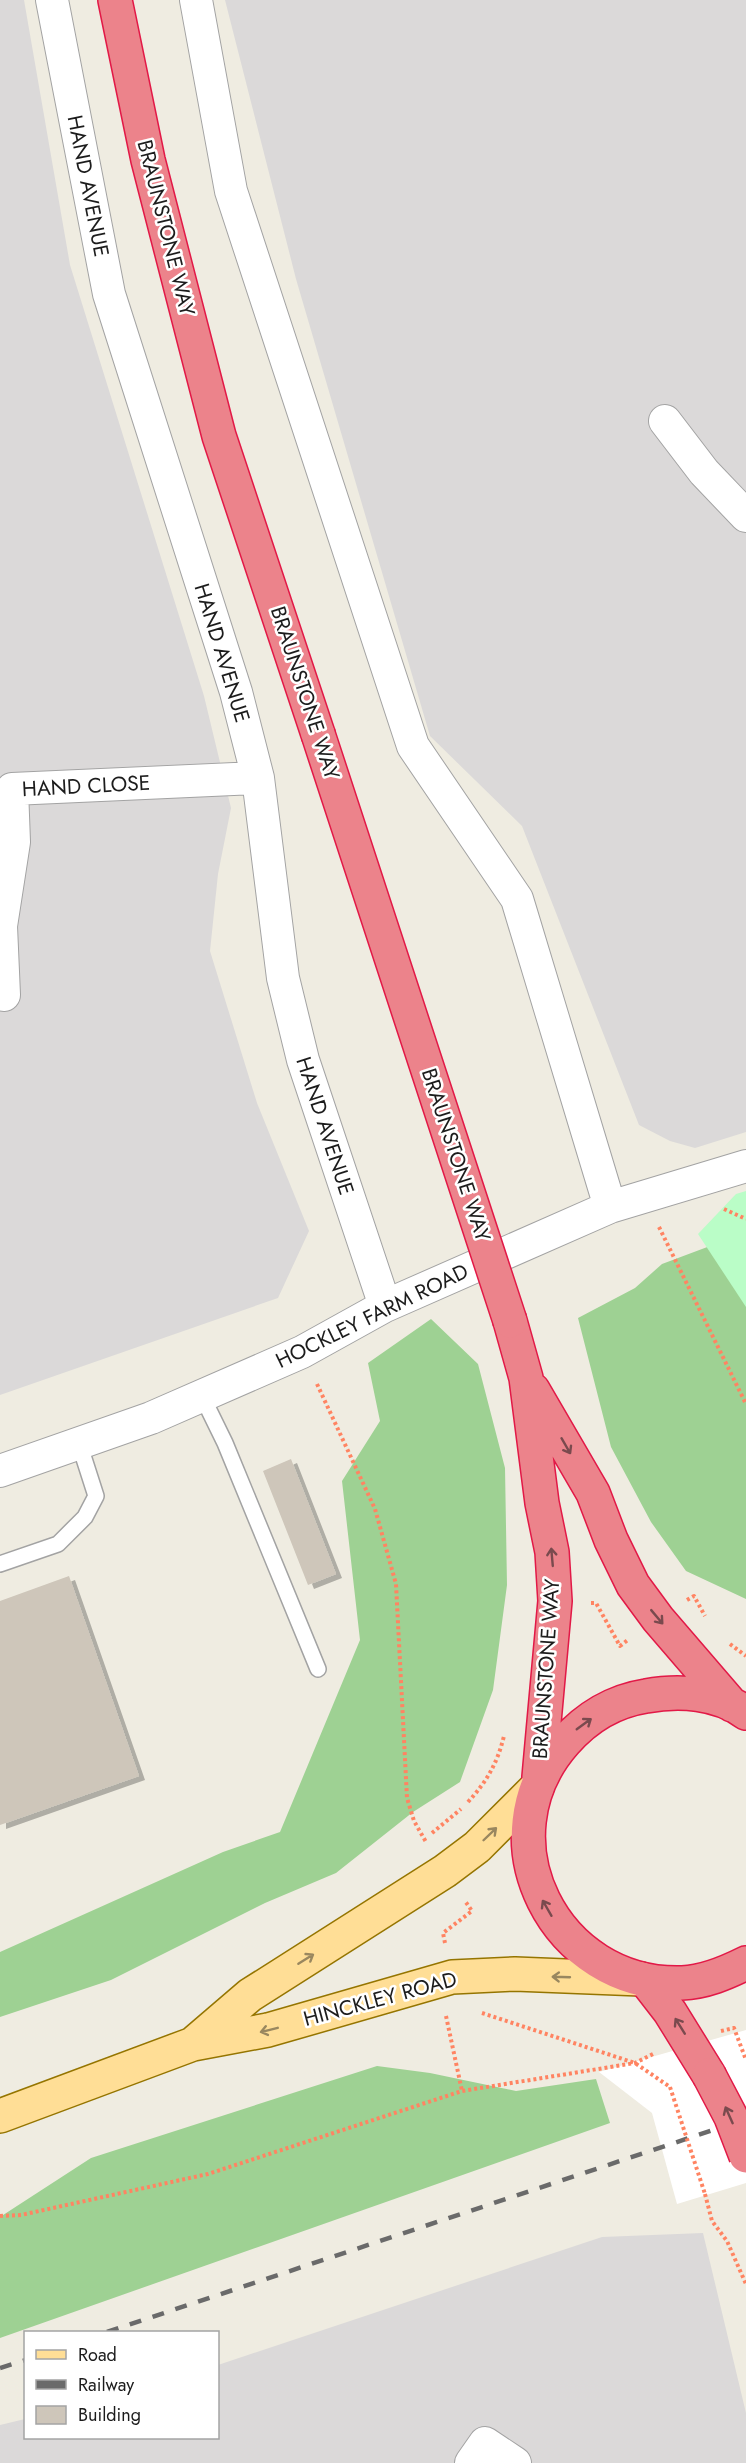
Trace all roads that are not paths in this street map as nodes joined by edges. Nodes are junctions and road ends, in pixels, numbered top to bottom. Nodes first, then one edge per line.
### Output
1 (52, 0) edge
2 (115, 0) edge
3 (196, 0) edge
4 (665, 421) dead end
5 (746, 516) edge
6 (258, 778) junction
7 (4, 995) dead end
8 (746, 1166) edge
9 (610, 1207) junction
10 (385, 1306) junction
11 (526, 1378) junction
12 (202, 1396) junction
13 (79, 1443) junction
14 (0, 1471) edge
15 (0, 1564) edge
16 (318, 1669) dead end
17 (741, 1709) edge
18 (538, 1785) junction
19 (746, 1963) edge
20 (644, 1980) junction
21 (193, 2044) junction
22 (0, 2116) edge
23 (746, 2156) edge
24 (471, 2463) edge
25 (515, 2463) edge

1 - 6 street, HAND AVENUE
2 - 11 highway, BRAUNSTONE WAY, bridge
3 - 9 street
4 - 5 street
6 - 7 street, HAND CLOSE
6 - 10 street, HAND AVENUE
8 - 9 street, HOCKLEY FARM ROAD
9 - 10 street, HOCKLEY FARM ROAD
10 - 12 street, HOCKLEY FARM ROAD
11 -> 17 highway, BRAUNSTONE WAY
18 -> 11 highway, BRAUNSTONE WAY
12 - 13 street, HOCKLEY FARM ROAD
12 - 16 lane
13 - 14 street, HOCKLEY FARM ROAD
13 - 15 lane
18 -> 17 highway
20 -> 18 highway
21 -> 18 main road, HINCKLEY ROAD
19 - 20 highway
20 -> 21 main road, HINCKLEY ROAD
23 -> 20 highway, bridge
21 - 22 main road, HINCKLEY ROAD
24 - 25 street

